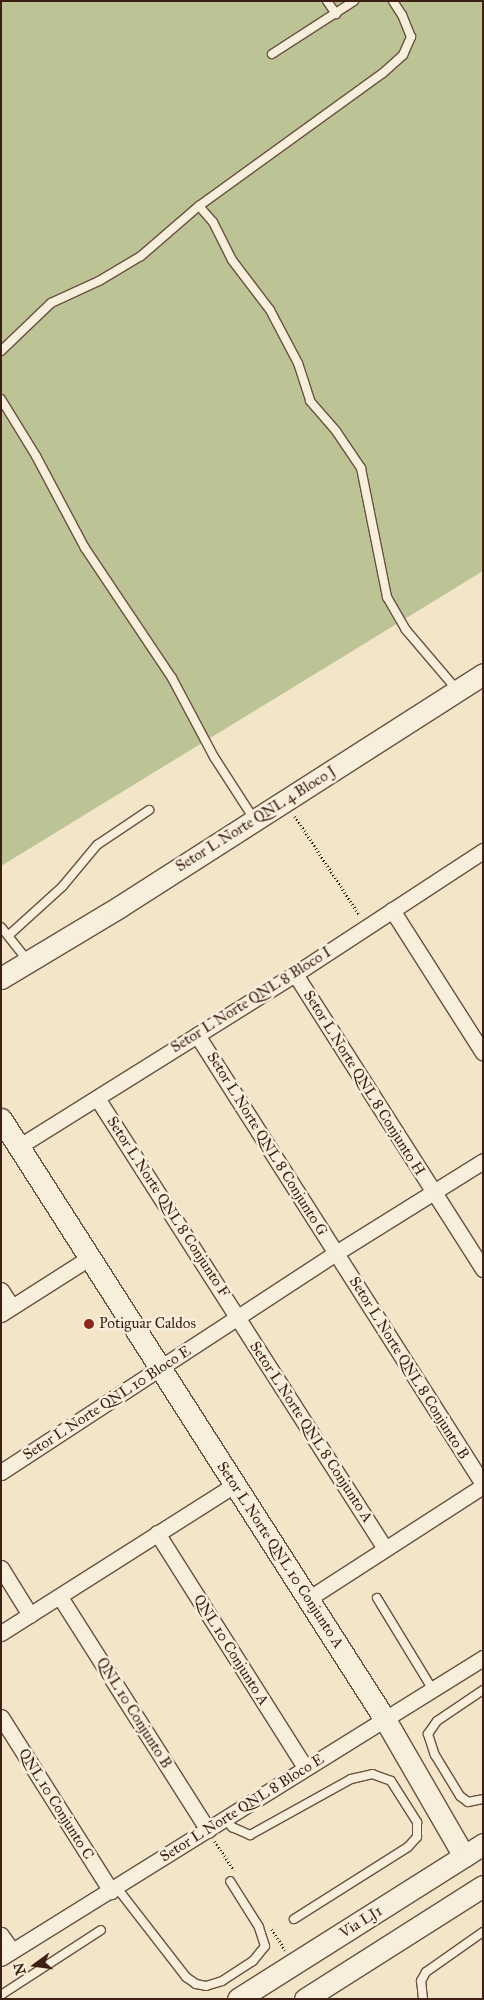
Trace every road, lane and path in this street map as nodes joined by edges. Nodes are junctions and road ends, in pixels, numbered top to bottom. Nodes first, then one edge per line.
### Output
1 (327, 1) edge
2 (354, 1) edge
3 (392, 1) edge
4 (336, 14) junction
5 (272, 54) dead end
6 (199, 206) junction
7 (1, 351) edge
8 (1, 400) edge
9 (483, 674) edge
10 (457, 690) junction
11 (285, 802) junction
12 (149, 810) dead end
13 (254, 819) junction
14 (483, 851) edge
15 (392, 910) junction
16 (367, 926) junction
17 (1, 928) edge
18 (9, 935) junction
19 (30, 963) junction
20 (295, 974) junction
21 (1, 978) edge
22 (1, 994) edge
23 (198, 1034) junction
24 (483, 1053) edge
25 (97, 1098) junction
26 (1, 1119) edge
27 (18, 1147) junction
28 (483, 1161) edge
29 (434, 1192) junction
30 (336, 1253) junction
31 (89, 1258) junction
32 (483, 1269) edge
33 (1, 1290) edge
34 (7, 1310) edge
35 (238, 1317) junction
36 (160, 1369) junction
37 (1, 1472) edge
38 (234, 1485) junction
39 (483, 1485) edge
40 (157, 1533) junction
41 (384, 1547) junction
42 (1, 1568) edge
43 (60, 1597) junction
44 (376, 1598) dead end
45 (308, 1599) junction
46 (30, 1615) junction
47 (1, 1633) edge
48 (483, 1658) edge
49 (433, 1690) junction
50 (483, 1690) edge
51 (1, 1717) edge
52 (386, 1721) junction
53 (305, 1767) junction
54 (483, 1799) edge
55 (228, 1823) junction
56 (208, 1830) junction
57 (483, 1844) edge
58 (464, 1856) junction
59 (230, 1881) dead end
60 (483, 1886) edge
61 (114, 1890) junction
62 (294, 1919) dead end
63 (101, 1930) dead end
64 (483, 1932) edge
65 (1, 1935) edge
66 (7, 1954) edge
67 (1, 1995) edge
68 (238, 1999) edge
69 (305, 1999) edge
70 (423, 1999) edge

1 - 4 lane
2 - 4 lane
3 - 6 lane
4 - 5 lane
6 - 7 lane
6 - 10 lane
8 - 13 lane
9 - 10 main road, Setor L Norte QNL 4 Bloco J
10 - 11 main road, Setor L Norte QNL 4 Bloco J
11 - 13 main road, Setor L Norte QNL 4 Bloco J
11 - 16 path
12 - 18 lane
13 - 19 main road, Setor L Norte QNL 4 Bloco J
14 - 15 street, Setor L Norte QNL 8 Bloco I
15 - 16 street, Setor L Norte QNL 8 Bloco I
15 - 24 street
16 - 20 street, Setor L Norte QNL 8 Bloco I
17 - 18 lane
18 - 19 lane
19 - 21 main road
19 - 22 main road
20 - 23 street, Setor L Norte QNL 8 Bloco I
20 - 29 street, Setor L Norte QNL 8 Conjunto H
23 - 25 street, Setor L Norte QNL 8 Bloco I
23 - 30 street, Setor L Norte QNL 8 Conjunto G
25 - 27 street, Setor L Norte QNL 8 Bloco I
25 - 35 street, Setor L Norte QNL 8 Conjunto F
26 - 27 main road, Setor L Norte QNL 10 Conjunto A
27 - 31 main road, Setor L Norte QNL 10 Conjunto A
28 - 29 street, Setor L Norte QNL 10 Bloco E
29 - 30 street, Setor L Norte QNL 10 Bloco E
29 - 32 street, Setor L Norte QNL 8 Conjunto H
30 - 35 street, Setor L Norte QNL 10 Bloco E
30 - 39 street, Setor L Norte QNL 8 Conjunto B
31 - 34 street
31 - 36 main road, Setor L Norte QNL 10 Conjunto A
33 - 34 street
35 - 36 street, Setor L Norte QNL 10 Bloco E
35 - 41 street, Setor L Norte QNL 8 Conjunto A
36 - 37 street, Setor L Norte QNL 10 Bloco E
36 - 38 main road, Setor L Norte QNL 10 Conjunto A
38 - 40 street
38 - 45 main road, Setor L Norte QNL 10 Conjunto A
39 - 41 street
40 - 43 street
40 - 53 street, QNL 10 Conjunto A
41 - 45 street
42 - 46 street
43 - 46 street
43 - 56 street, QNL 10 Conjunto B
44 - 49 lane
45 - 52 main road, Setor L Norte QNL 10 Conjunto A
46 - 47 street
48 - 49 street, Setor L Norte QNL 8 Bloco E
49 - 52 street, Setor L Norte QNL 8 Bloco E
50 - 54 lane
51 - 61 street, QNL 10 Conjunto C
52 - 53 street, Setor L Norte QNL 8 Bloco E
52 - 58 main road, Setor L Norte QNL 10 Conjunto A
53 - 55 street, Setor L Norte QNL 8 Bloco E
55 - 56 street, Setor L Norte QNL 8 Bloco E
55 - 62 lane
56 - 61 street, Setor L Norte QNL 8 Bloco E
57 - 58 main road, Via LJ1
58 - 68 main road, Via LJ1
59 - 61 lane
60 - 69 main road
61 - 66 street, Setor L Norte QNL 8 Bloco E
63 - 67 lane
64 - 70 lane
65 - 66 street

